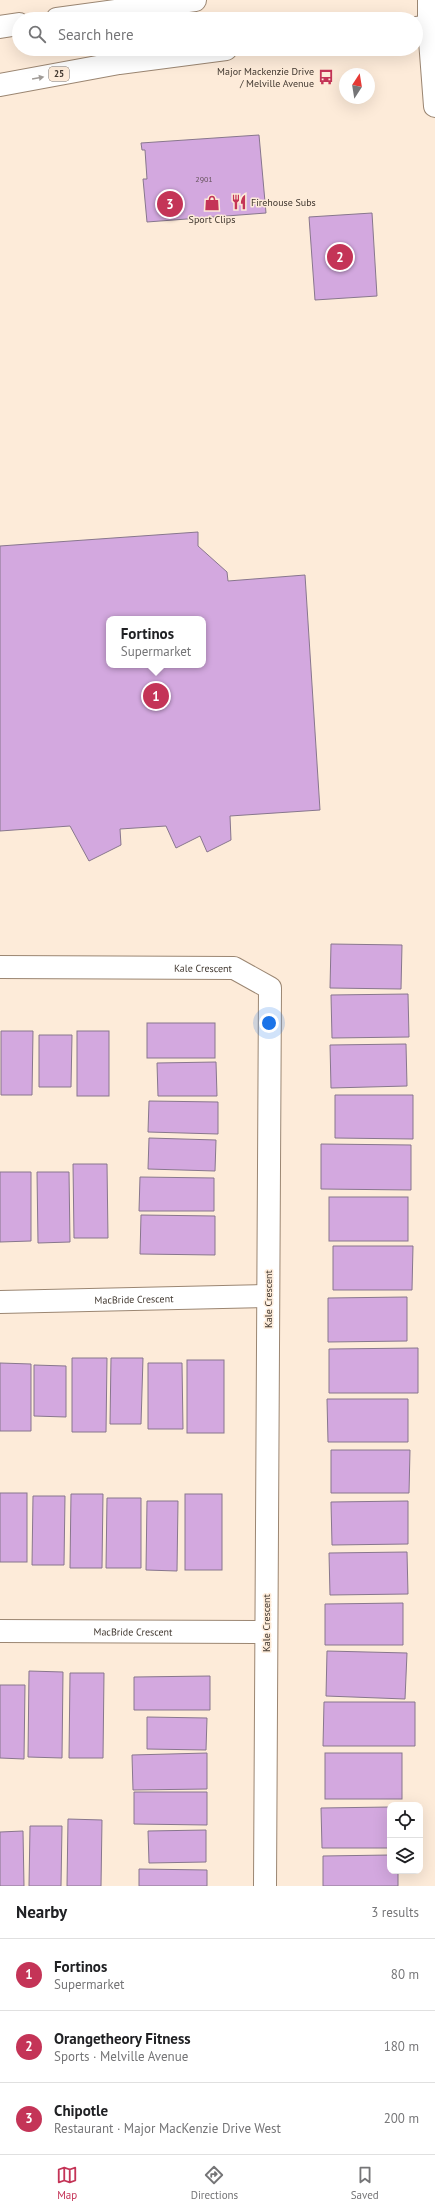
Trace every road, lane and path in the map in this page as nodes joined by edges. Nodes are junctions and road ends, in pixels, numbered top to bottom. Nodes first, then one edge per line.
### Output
1 (195, 0) edge
2 (429, 0) edge
3 (108, 12) edge
4 (12, 25) edge
5 (0, 27) edge
6 (427, 27) edge
7 (172, 56) edge
8 (0, 85) edge
9 (435, 106) edge
10 (0, 966) edge
11 (268, 1296) junction
12 (0, 1302) edge
13 (0, 1631) edge
14 (266, 1632) junction
15 (265, 1886) edge

1 - 3 street
2 - 6 street
4 - 5 street
6 - 9 street
8 -> 7 street, 25
10 - 11 street, Kale Crescent
11 - 12 street, MacBride Crescent
11 - 14 street, Kale Crescent
13 - 14 street, MacBride Crescent
14 - 15 street, Kale Crescent

